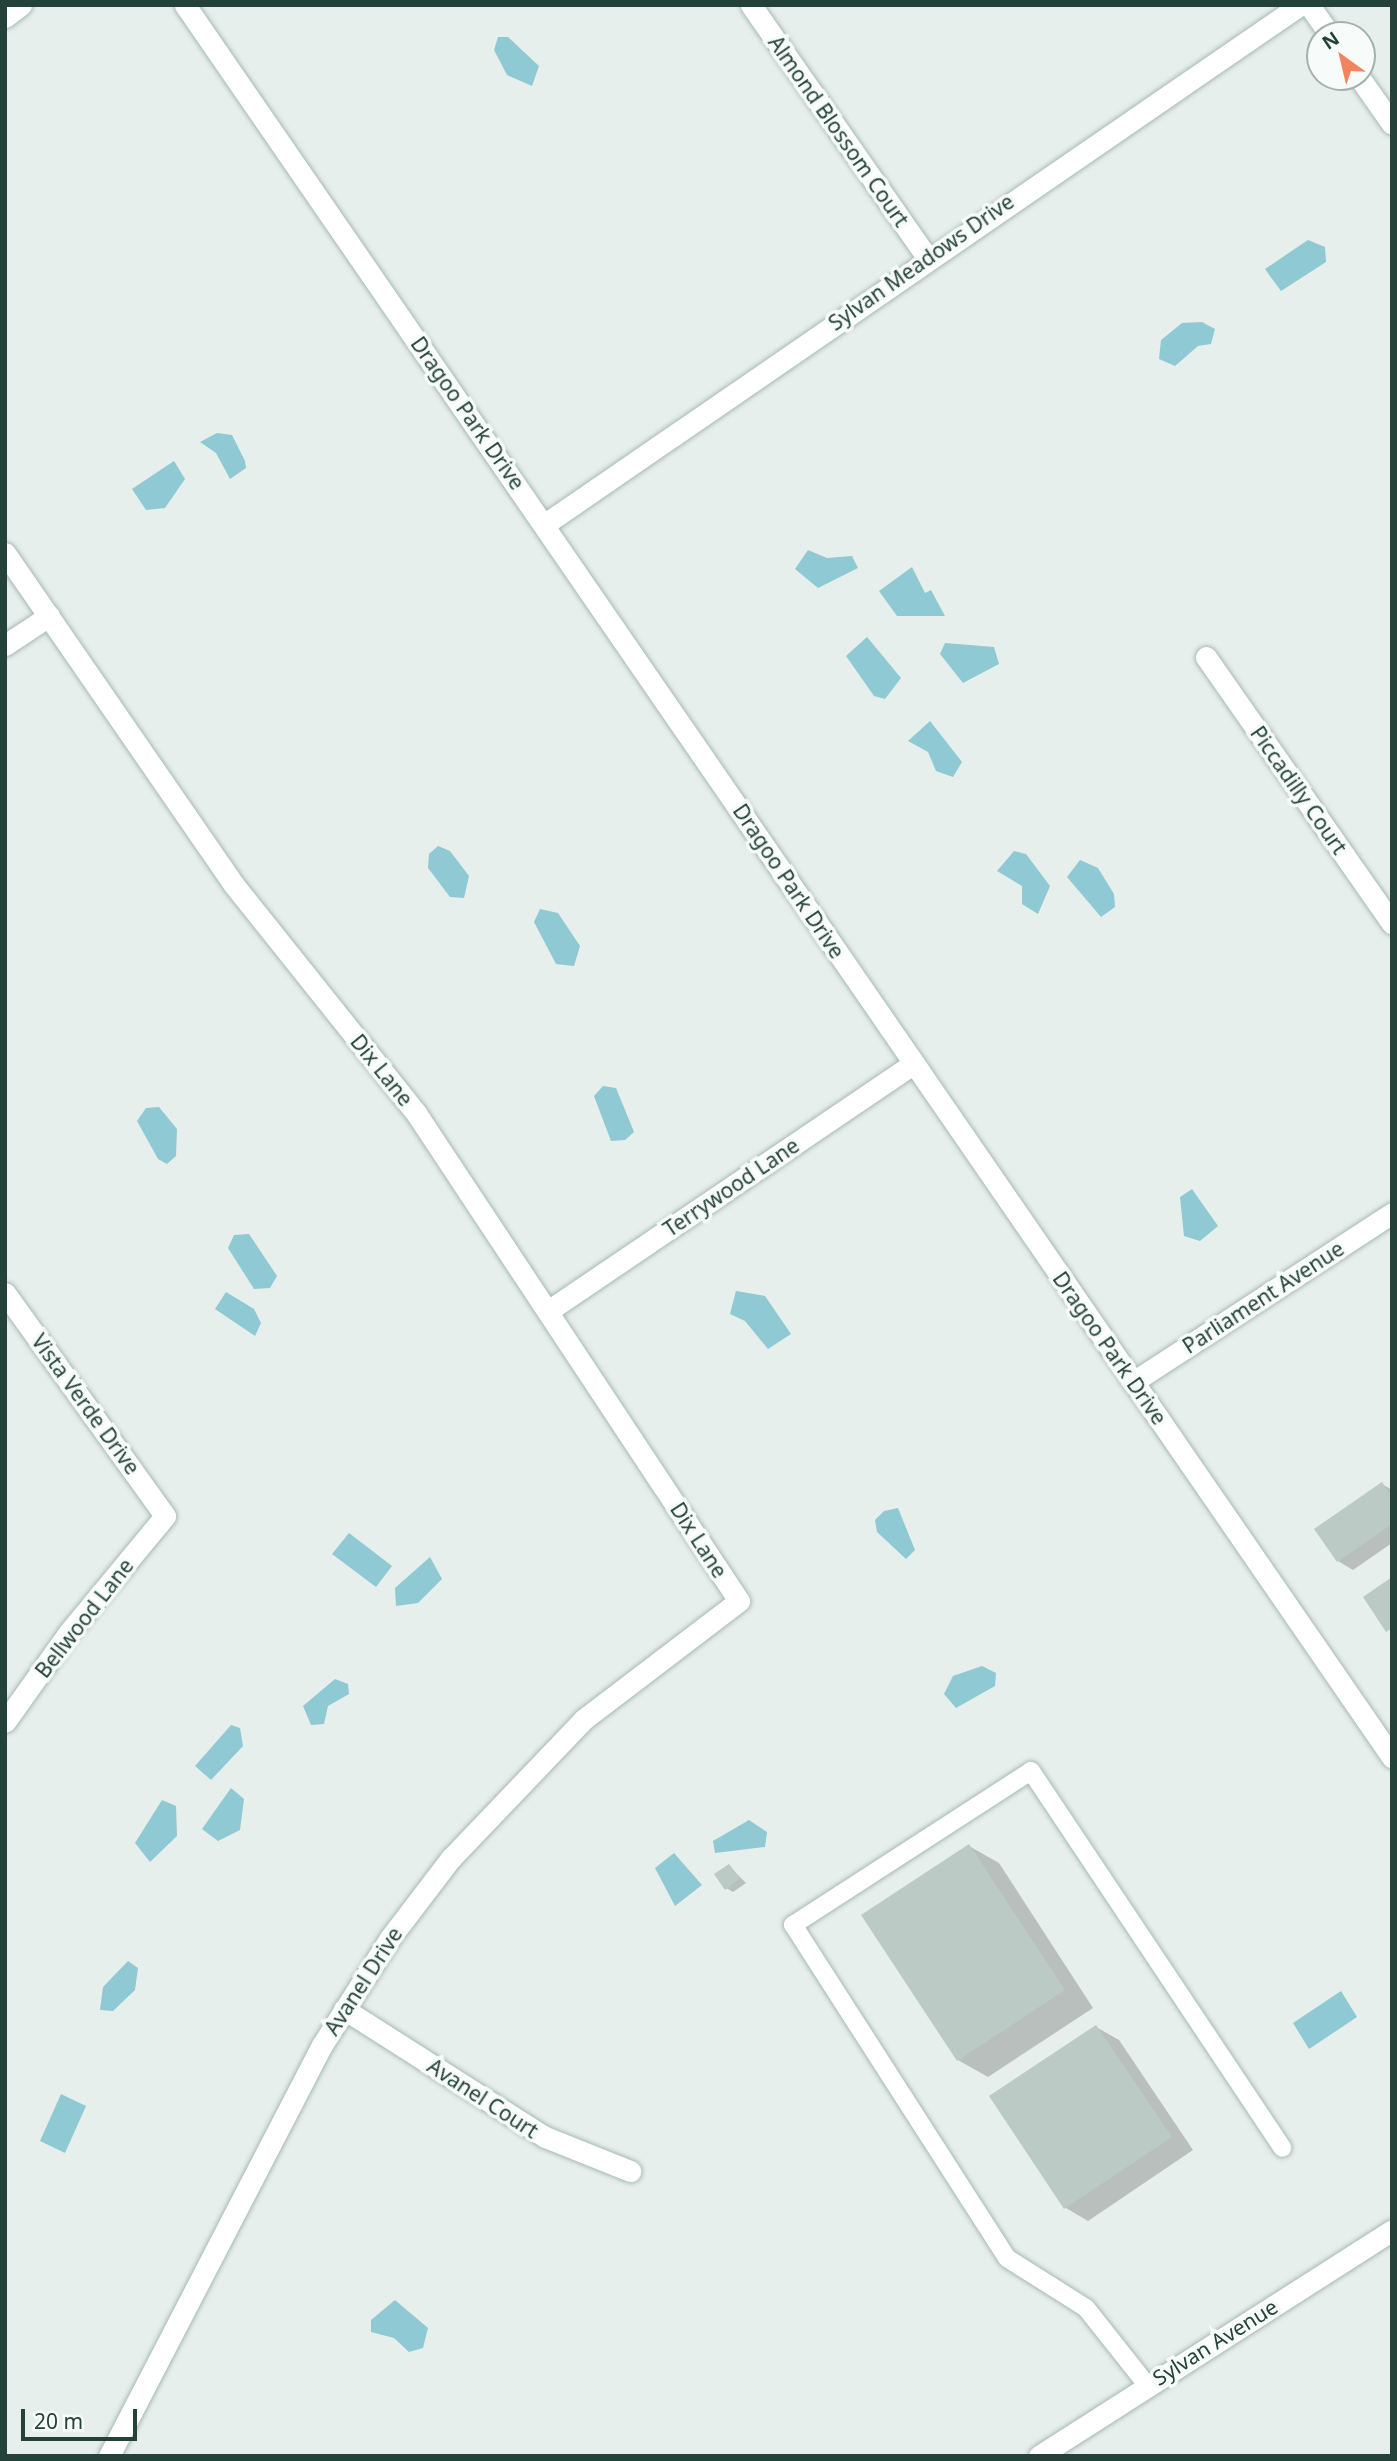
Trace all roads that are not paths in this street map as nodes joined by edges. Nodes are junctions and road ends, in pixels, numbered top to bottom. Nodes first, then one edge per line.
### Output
1 (21, 5) edge
2 (185, 5) edge
3 (751, 5) edge
4 (1300, 5) edge
5 (1309, 5) edge
6 (5, 17) edge
7 (1320, 21) edge
8 (1369, 91) edge
9 (1392, 124) edge
10 (927, 257) junction
11 (545, 524) junction
12 (5, 553) edge
13 (48, 616) junction
14 (5, 645) edge
15 (1206, 657) dead end
16 (1392, 924) edge
17 (914, 1063) junction
18 (1392, 1213) edge
19 (5, 1293) edge
20 (548, 1311) junction
21 (1133, 1382) junction
22 (165, 1516) joint
23 (739, 1601) joint
24 (5, 1722) edge
25 (1392, 1757) edge
26 (344, 2009) junction
27 (1282, 2148) dead end
28 (630, 2171) dead end
29 (1392, 2230) edge
30 (1147, 2385) junction
31 (109, 2456) edge
32 (1039, 2456) edge

1 - 6 street
2 - 11 street, Dragoo Park Drive
3 - 10 street, Almond Blossom Court
4 - 10 street, Sylvan Meadows Drive
5 - 7 street
8 - 9 street
10 - 11 street, Sylvan Meadows Drive
11 - 17 street, Dragoo Park Drive
12 - 13 street, Dix Lane
13 - 14 street
13 - 20 street, Dix Lane
15 - 16 street, Piccadilly Court
17 - 20 street, Terrywood Lane
17 - 21 street, Dragoo Park Drive
18 - 21 street, Parliament Avenue
19 - 22 street, Vista Verde Drive
20 - 23 street, Dix Lane
21 - 25 street, Dragoo Park Drive
22 - 24 street, Bellwood Lane
23 - 26 street, Avanel Drive
26 - 28 street, Avanel Court
26 - 31 street, Avanel Drive
27 - 30 lane
29 - 30 street, Sylvan Avenue
30 - 32 street, Sylvan Avenue

